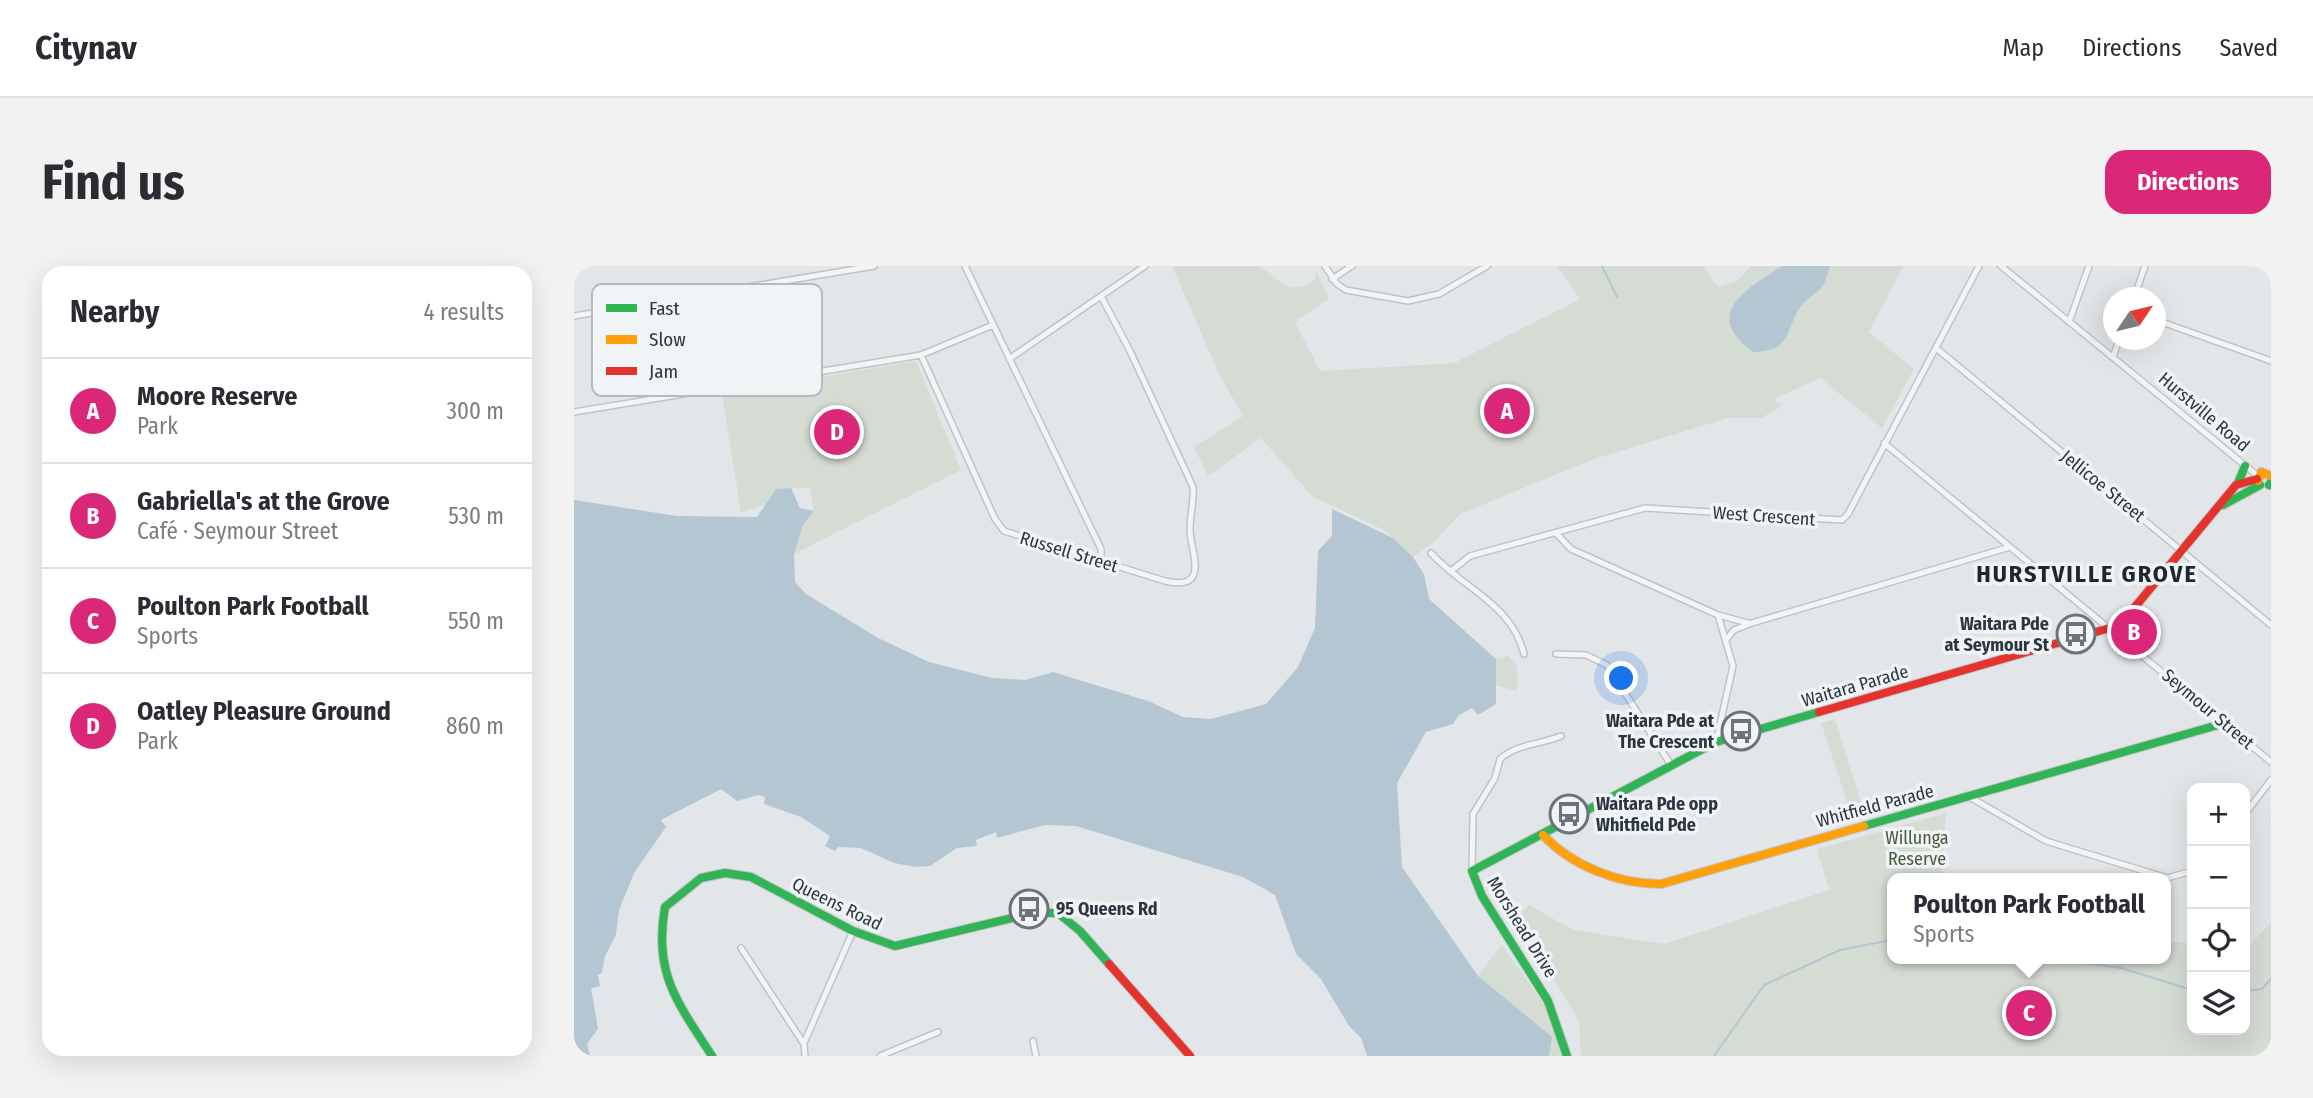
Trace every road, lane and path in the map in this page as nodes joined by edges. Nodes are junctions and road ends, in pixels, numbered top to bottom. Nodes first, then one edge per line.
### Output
1 (874, 266) edge
2 (965, 266) edge
3 (1145, 266) edge
4 (1325, 266) edge
5 (1352, 266) edge
6 (1487, 266) edge
7 (1979, 266) edge
8 (2001, 266) edge
9 (2089, 266) edge
10 (2145, 266) edge
11 (1332, 279) junction
12 (766, 284) edge
13 (2138, 287) edge
14 (1101, 296) junction
15 (592, 313) edge
16 (574, 316) edge
17 (2069, 322) junction
18 (2166, 324) edge
19 (993, 325) junction
20 (1936, 348) junction
21 (2115, 350) edge
22 (921, 355) junction
23 (2113, 357) junction
24 (1009, 359) junction
25 (2271, 360) edge
26 (822, 371) edge
27 (671, 396) edge
28 (574, 412) edge
29 (1884, 443) junction
30 (2245, 466) junction
31 (2266, 479) edge
32 (2236, 485) junction
33 (2220, 507) junction
34 (1556, 533) junction
35 (2010, 547) junction
36 (2183, 552) junction
37 (1431, 553) dead end
38 (1101, 562) junction
39 (1451, 571) junction
40 (1718, 615) junction
41 (1752, 623) junction
42 (2271, 625) edge
43 (2110, 629) junction
44 (1726, 640) junction
45 (1524, 654) dead end
46 (1556, 654) dead end
47 (2225, 723) junction
48 (1561, 736) dead end
49 (1716, 742) junction
50 (2271, 762) edge
51 (1671, 765) junction
52 (2271, 780) edge
53 (1968, 796) junction
54 (2250, 807) edge
55 (1543, 835) junction
56 (1472, 871) junction
57 (2151, 873) edge
58 (853, 931) junction
59 (741, 948) dead end
60 (938, 1032) dead end
61 (1033, 1041) dead end
62 (804, 1044) junction
63 (712, 1056) edge
64 (805, 1056) edge
65 (880, 1056) edge
66 (1036, 1056) edge
67 (1190, 1056) edge
68 (1567, 1056) edge

1 - 12 street
2 - 19 street
3 - 14 street
4 - 11 street
5 - 11 street
6 - 11 street
7 - 20 street, West Crescent
8 - 17 street, Hurstville Road
9 - 17 street
10 - 13 street
14 - 24 street
14 - 38 street, Russell Street
15 - 16 street
17 - 23 street, Hurstville Road
18 - 25 street
19 - 22 street
19 - 24 street
20 - 29 street, West Crescent
20 - 36 street, Jellicoe Street
21 - 23 street
22 - 26 street
22 - 38 street, Russell Street
23 - 30 street, Hurstville Road
24 - 38 street
27 - 28 street
29 - 34 street, West Crescent
29 - 35 street, Seymour Street
30 - 31 street, Hurstville Road
30 - 32 street, Waitara Parade
31 - 32 street
31 - 33 street, Waitara Parade
32 - 33 street, Waitara Parade
33 - 36 street, Waitara Parade
34 - 39 street, West Crescent
34 - 40 street
35 - 41 street
35 - 43 street, Seymour Street
36 - 42 street, Jellicoe Street
36 - 43 street, Waitara Parade
37 - 39 street
39 - 45 street
40 - 41 street
40 - 44 street
41 - 44 street
43 - 47 street, Seymour Street
43 - 49 street, Waitara Parade
44 - 49 street
46 - 51 street
47 - 50 street, Seymour Street
47 - 53 street, Whitfield Parade
48 - 56 street, Morshead Drive
49 - 51 street, Waitara Parade
51 - 55 street, Waitara Parade
52 - 54 street
53 - 55 street, Whitfield Parade
53 - 57 street
55 - 56 street, Waitara Parade
56 - 68 street, Morshead Drive
58 - 62 street
58 - 63 street, Queens Road
58 - 67 street, Queens Road
59 - 62 street
60 - 65 street
61 - 66 street
62 - 64 street

